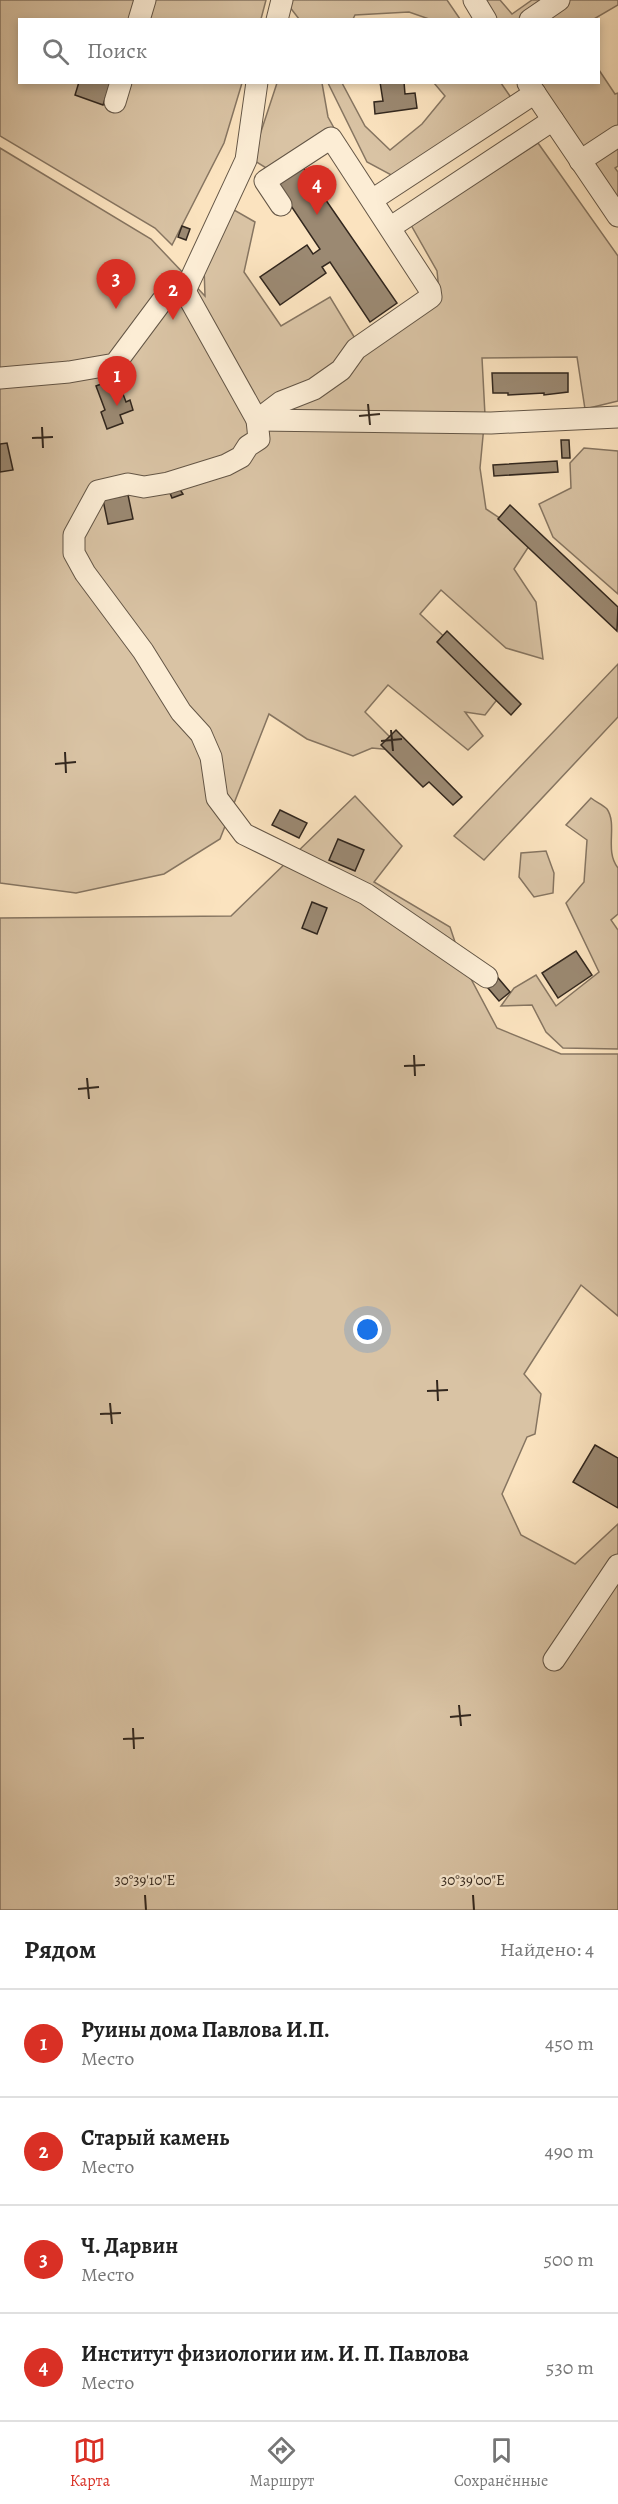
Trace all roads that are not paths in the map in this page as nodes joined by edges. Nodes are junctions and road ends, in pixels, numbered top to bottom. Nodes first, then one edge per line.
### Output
1 (145, 0) edge
2 (282, 0) edge
3 (474, 0) edge
4 (559, 0) edge
5 (140, 18) edge
6 (278, 18) edge
7 (485, 18) edge
8 (533, 18) edge
9 (257, 84) edge
10 (531, 88) edge
11 (553, 120) junction
12 (618, 136) edge
13 (580, 161) junction
14 (242, 167) junction
15 (421, 168) junction
16 (265, 181) junction
17 (440, 195) junction
18 (372, 200) junction
19 (281, 205) dead end
20 (618, 216) edge
21 (391, 227) junction
22 (185, 291) junction
23 (0, 378) edge
24 (618, 417) edge
25 (257, 420) junction
26 (487, 976) dead end
27 (618, 1565) edge
28 (554, 1660) dead end

1 - 5 street
2 - 6 street
3 - 7 street
4 - 8 street
9 - 14 street
10 - 11 street
10 - 15 street
11 - 13 street
11 - 17 street
12 - 13 street
13 - 20 street
14 - 16 street
14 - 22 street
15 - 17 street
15 - 18 street
16 - 18 street
16 - 19 street
17 - 21 street
18 - 21 street
21 - 25 street
22 - 23 street
22 - 25 street
24 - 25 street
25 - 26 street
27 - 28 street

